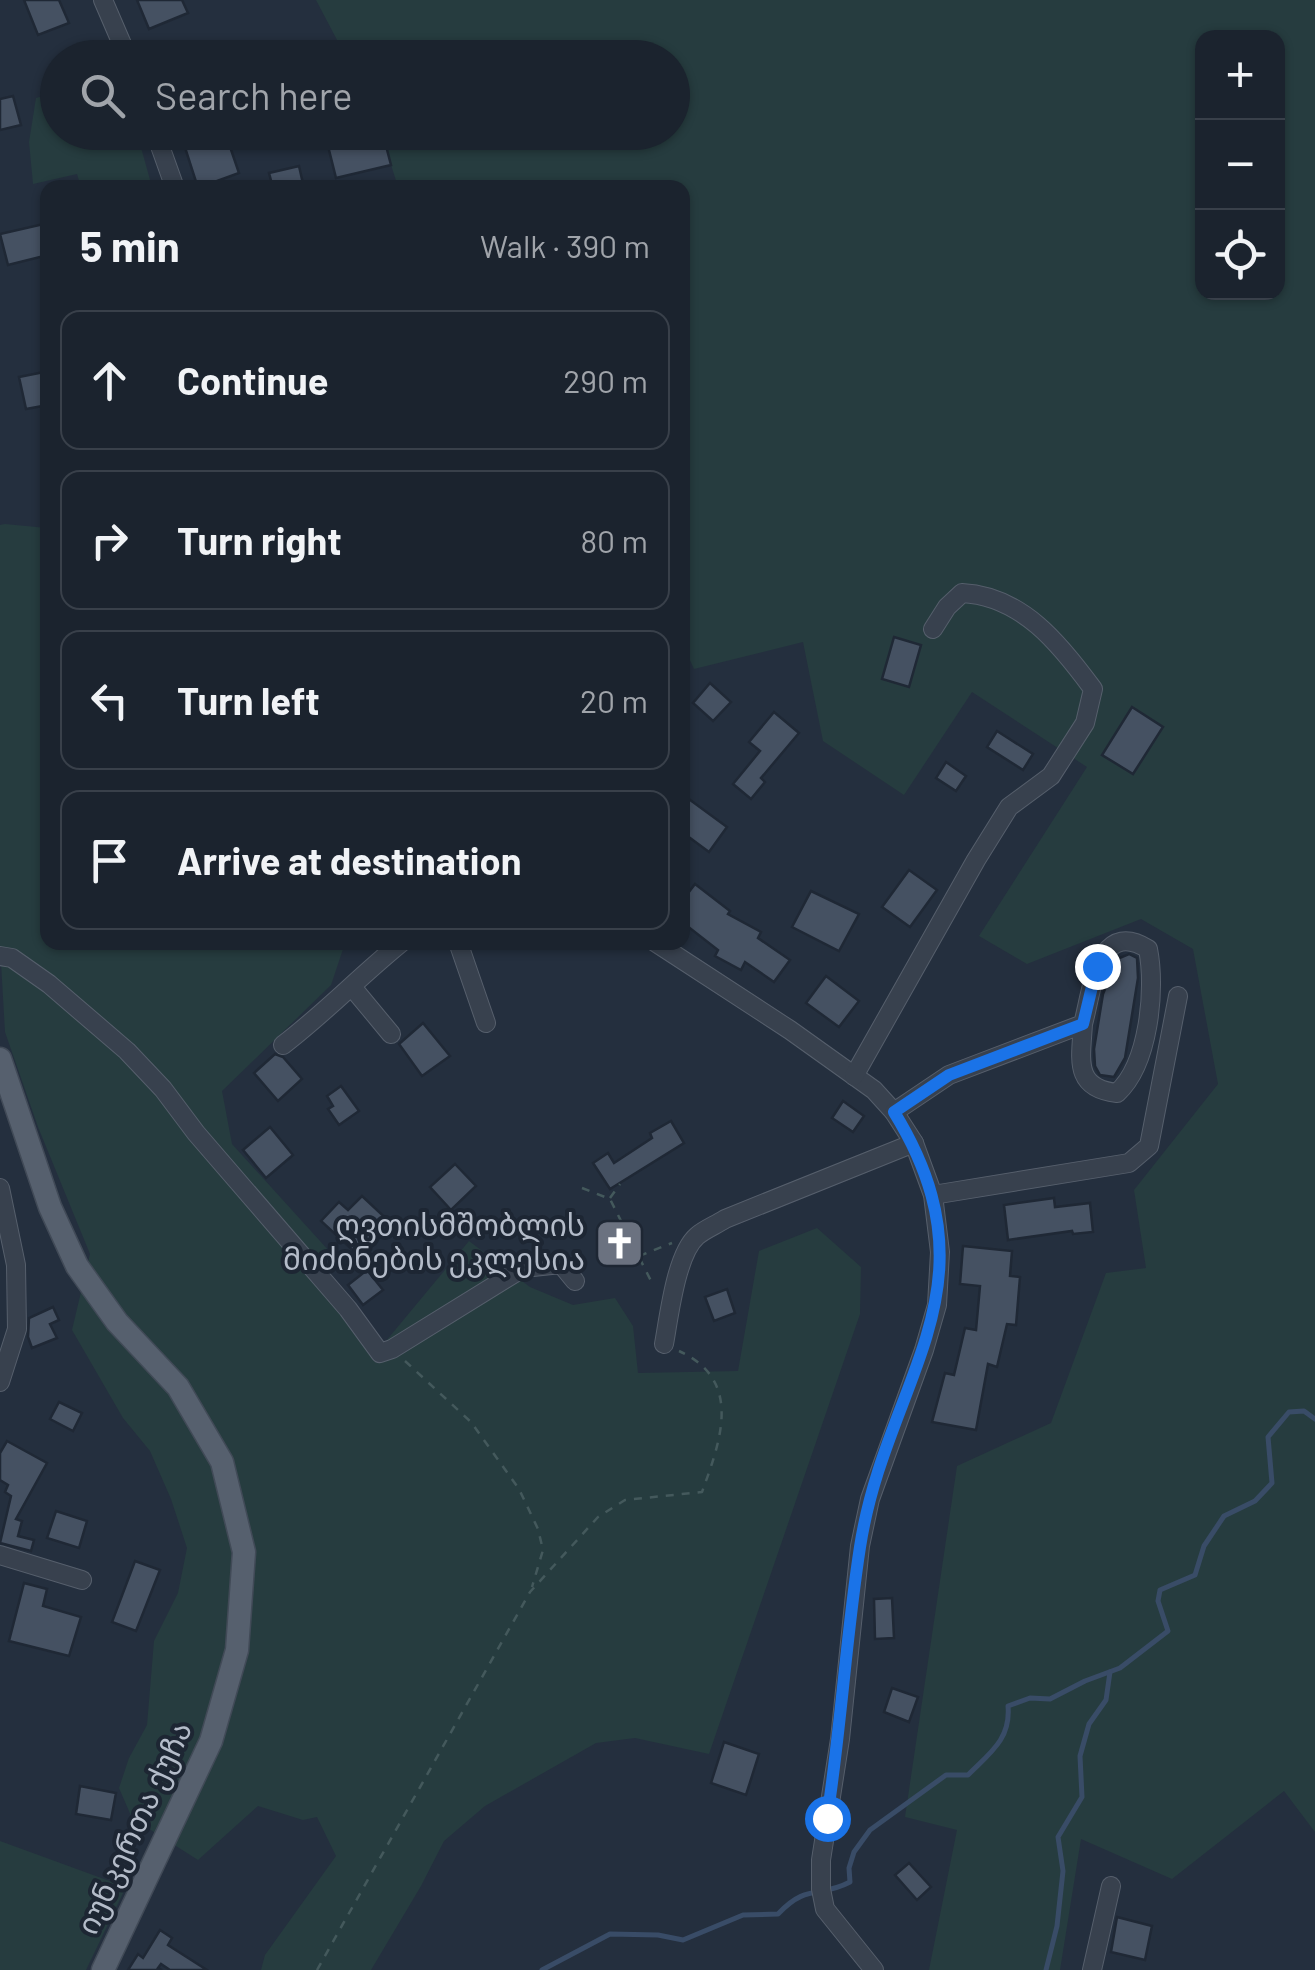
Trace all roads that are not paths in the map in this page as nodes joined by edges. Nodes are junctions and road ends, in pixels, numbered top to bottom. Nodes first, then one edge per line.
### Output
1 (103, 0) edge
2 (120, 40) edge
3 (162, 150) edge
4 (172, 180) edge
5 (933, 628) dead end
6 (393, 950) edge
7 (461, 950) edge
8 (667, 950) edge
9 (0, 956) edge
10 (352, 987) junction
11 (1178, 996) dead end
12 (486, 1023) dead end
13 (1083, 1024) junction
14 (391, 1034) dead end
15 (284, 1044) dead end
16 (0, 1059) edge
17 (854, 1076) junction
18 (894, 1112) junction
19 (914, 1144) junction
20 (0, 1188) edge
21 (933, 1195) junction
22 (5, 1232) edge
23 (575, 1281) dead end
24 (664, 1344) road end
25 (0, 1382) edge
26 (0, 1556) edge
27 (82, 1580) dead end
28 (1111, 1886) dead end
29 (102, 1970) edge
30 (874, 1970) edge
31 (1092, 1970) edge

1 - 2 street
3 - 4 street
5 - 17 street
6 - 10 street
7 - 12 street
8 - 17 street
9 - 23 street
10 - 14 street
10 - 15 street
11 - 21 street
13 - 13 street
13 - 18 street
16 - 29 main road, იუნკერთა ქუჩა
17 - 18 street
18 - 19 street
19 - 21 street
19 - 24 street
20 - 22 street
21 - 30 street
22 - 25 street
26 - 27 street
28 - 31 street

